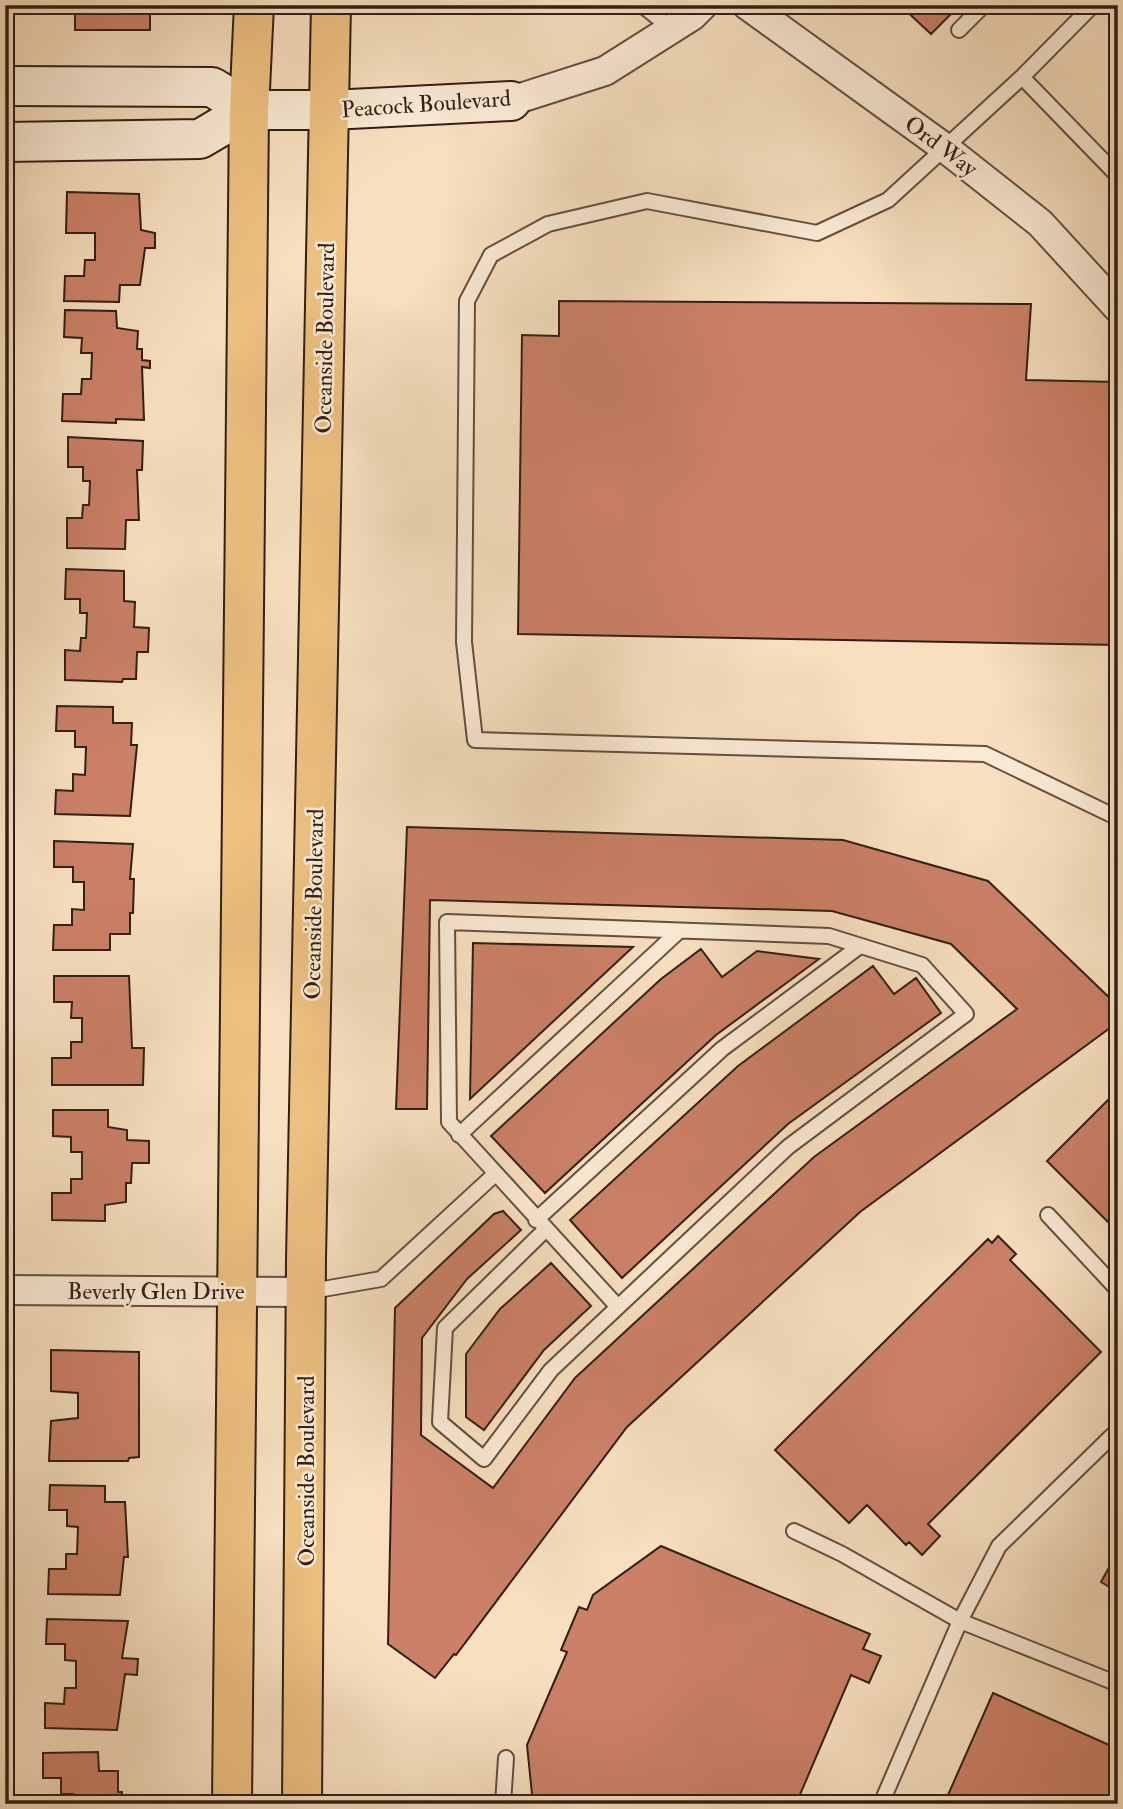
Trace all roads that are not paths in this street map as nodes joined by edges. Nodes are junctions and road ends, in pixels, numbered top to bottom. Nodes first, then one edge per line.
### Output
1 (254, 5) edge
2 (331, 5) edge
3 (642, 5) edge
4 (703, 5) edge
5 (747, 5) edge
6 (984, 5) edge
7 (1093, 5) edge
8 (672, 29) junction
9 (959, 30) dead end
10 (1022, 77) junction
11 (5, 86) edge
12 (511, 101) joint
13 (249, 110) junction
14 (330, 110) junction
15 (5, 142) edge
16 (945, 148) junction
17 (1118, 176) edge
18 (1118, 308) edge
19 (1118, 818) edge
20 (679, 931) junction
21 (860, 946) junction
22 (460, 1135) junction
23 (495, 1175) junction
24 (1048, 1215) dead end
25 (541, 1225) junction
26 (5, 1290) edge
27 (1118, 1290) edge
28 (237, 1291) junction
29 (306, 1292) junction
30 (618, 1307) junction
31 (1118, 1430) edge
32 (794, 1531) dead end
33 (960, 1620) junction
34 (1118, 1684) edge
35 (506, 1758) dead end
36 (232, 1804) edge
37 (302, 1804) edge
38 (503, 1804) edge
39 (880, 1804) edge

1 - 13 main road
2 - 14 main road, Oceanside Boulevard
3 - 8 lane
4 - 8 street, Peacock Boulevard
5 - 16 street, Ord Way
6 - 9 lane
7 - 10 lane
8 - 12 street, Peacock Boulevard
10 - 16 lane
10 - 17 lane
11 - 13 street
12 - 14 street, Peacock Boulevard
13 - 14 street, Peacock Boulevard
13 - 15 street
13 - 28 main road
14 - 29 main road, Oceanside Boulevard
16 - 18 street, Ord Way
16 - 19 lane
20 - 21 lane
20 - 22 lane
20 - 22 lane
21 - 25 lane
21 - 30 lane
22 - 23 lane
23 - 25 lane
23 - 29 lane
24 - 27 lane
25 - 30 lane
25 - 30 lane
26 - 28 street, Beverly Glen Drive
28 - 29 street, Beverly Glen Drive
28 - 36 main road
29 - 37 main road, Oceanside Boulevard
31 - 33 lane
32 - 33 lane
33 - 34 lane
33 - 39 lane
35 - 38 lane

